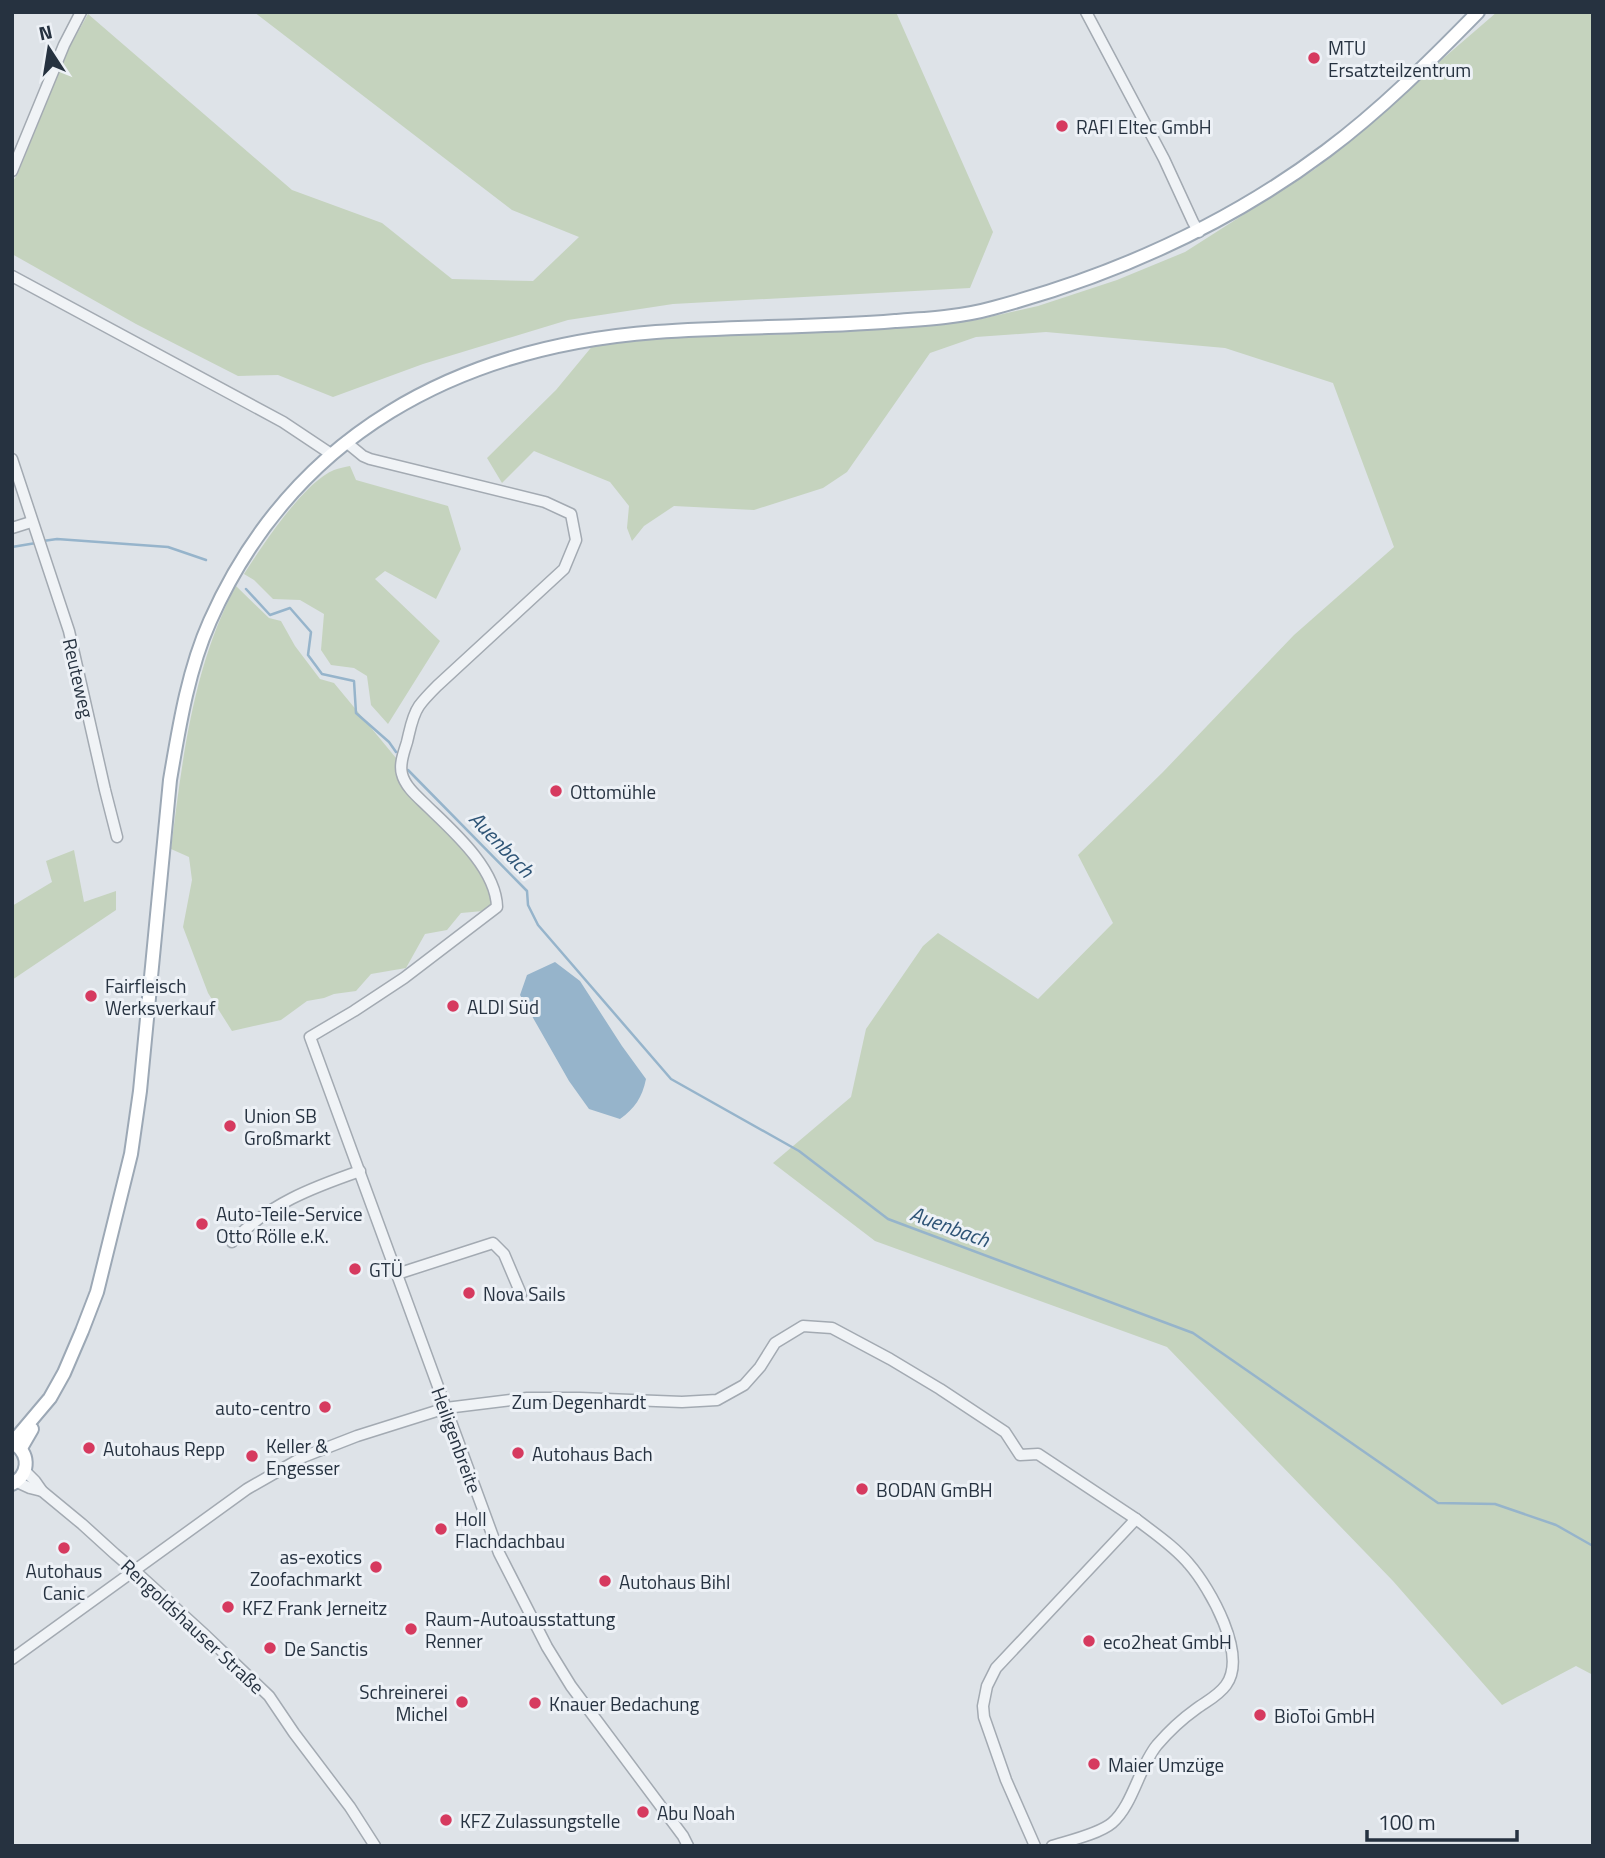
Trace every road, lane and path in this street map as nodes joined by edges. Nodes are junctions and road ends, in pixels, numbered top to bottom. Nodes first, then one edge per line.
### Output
1 (80, 12) edge
2 (1086, 12) edge
3 (1478, 12) edge
4 (12, 171) edge
5 (1199, 232) junction
6 (12, 276) edge
7 (346, 442) junction
8 (331, 454) junction
9 (12, 459) edge
10 (32, 522) junction
11 (12, 528) edge
12 (117, 837) dead end
13 (360, 1171) junction
14 (232, 1242) dead end
15 (397, 1274) junction
16 (521, 1294) dead end
17 (446, 1408) junction
18 (15, 1445) edge
19 (25, 1471) junction
20 (14, 1483) edge
21 (42, 1491) junction
22 (1136, 1519) junction
23 (135, 1571) junction
24 (12, 1659) edge
25 (376, 1846) edge
26 (688, 1846) edge
27 (1035, 1846) edge
28 (1052, 1846) edge

1 - 4 street
2 - 5 street
3 - 5 main road
5 - 7 main road
6 - 8 street
7 - 8 main road
7 - 13 street, Heiligenbreite
8 - 18 main road
9 - 10 street, Reuteweg
10 - 11 street
10 - 12 street, Reuteweg
13 - 14 street
13 - 15 street, Heiligenbreite
15 - 16 street
15 - 17 street, Heiligenbreite
17 - 22 street, Zum Degenhardt
17 - 23 street, Zum Degenhardt
17 - 26 street, Heiligenbreite
18 - 19 main road
19 - 20 main road
19 - 21 street, Rengoldshauser Straße
20 - 21 street, Rengoldshauser Straße
21 - 23 street, Rengoldshauser Straße
22 - 27 street
22 - 28 street
23 - 24 street, Zum Degenhardt
23 - 25 street, Rengoldshauser Straße

